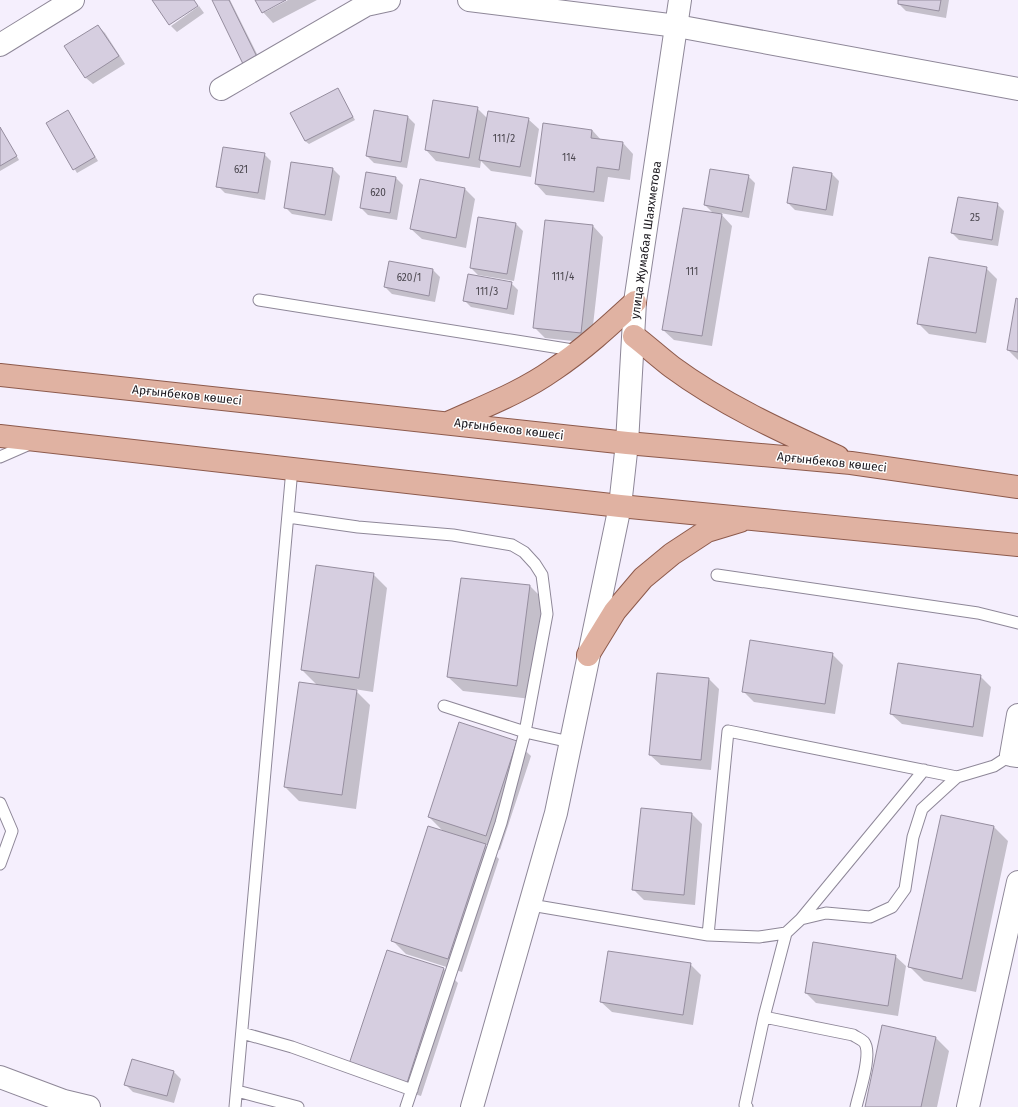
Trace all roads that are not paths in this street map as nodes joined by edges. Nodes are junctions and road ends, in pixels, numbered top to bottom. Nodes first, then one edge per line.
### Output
1 (73, 0) edge
2 (389, 0) edge
3 (469, 0) edge
4 (680, 0) edge
5 (677, 26) junction
6 (0, 46) edge
7 (221, 89) dead end
8 (1018, 89) edge
9 (259, 300) dead end
10 (635, 302) junction
11 (634, 336) junction
12 (579, 351) junction
13 (0, 375) edge
14 (450, 422) junction
15 (0, 436) edge
16 (39, 440) junction
17 (627, 443) junction
18 (0, 457) edge
19 (851, 463) junction
20 (292, 469) junction
21 (1018, 487) edge
22 (620, 506) junction
23 (288, 517) junction
24 (751, 518) junction
25 (1018, 545) edge
26 (717, 575) dead end
27 (1018, 623) edge
28 (588, 655) junction
29 (444, 706) dead end
30 (1018, 715) edge
31 (525, 732) junction
32 (570, 742) junction
33 (1015, 755) edge
34 (924, 770) junction
35 (957, 776) junction
36 (0, 803) edge
37 (0, 864) edge
38 (1018, 882) edge
39 (531, 906) junction
40 (801, 919) junction
41 (786, 933) junction
42 (708, 935) junction
43 (764, 1017) junction
44 (242, 1033) junction
45 (0, 1077) edge
46 (412, 1090) junction
47 (237, 1091) junction
48 (64, 1104) edge
49 (89, 1107) edge
50 (235, 1107) edge
51 (298, 1107) edge
52 (406, 1107) edge
53 (472, 1107) edge
54 (747, 1107) edge
55 (856, 1107) edge
56 (968, 1107) edge

1 - 6 street
2 - 7 street
3 - 5 street
4 - 5 street, улица Жумабая Шаяхметова
5 - 8 street
5 - 10 street, улица Жумабая Шаяхметова
9 - 12 lane
10 - 11 street, улица Жумабая Шаяхметова
10 - 12 main road
11 - 17 street, улица Жумабая Шаяхметова
11 - 19 main road
12 - 14 main road
13 - 14 main road, Арғынбеков көшесі
14 - 17 main road, Арғынбеков көшесі
15 - 16 main road
16 - 18 lane
16 - 20 main road
17 - 19 main road, Арғынбеков көшесі
17 - 22 street, улица Жумабая Шаяхметова
19 - 21 main road, Арғынбеков көшесі
20 - 22 main road
20 - 23 lane
22 - 24 main road
22 - 28 street, улица Жумабая Шаяхметова
23 - 31 lane
23 - 44 lane
24 - 25 main road
24 - 28 main road
26 - 27 lane
28 - 32 street, улица Жумабая Шаяхметова
29 - 31 lane
30 - 33 street
31 - 32 lane
31 - 46 lane
32 - 39 street, улица Жумабая Шаяхметова
33 - 35 lane
34 - 35 lane
34 - 40 lane
34 - 42 lane
35 - 40 lane
36 - 37 lane
38 - 56 street
39 - 42 lane
39 - 53 street, улица Жумабая Шаяхметова
40 - 41 lane
41 - 42 lane
41 - 43 lane
43 - 54 lane
43 - 55 lane
44 - 46 lane
44 - 47 lane
45 - 48 street
46 - 52 lane
47 - 50 lane
47 - 51 lane
48 - 49 street

